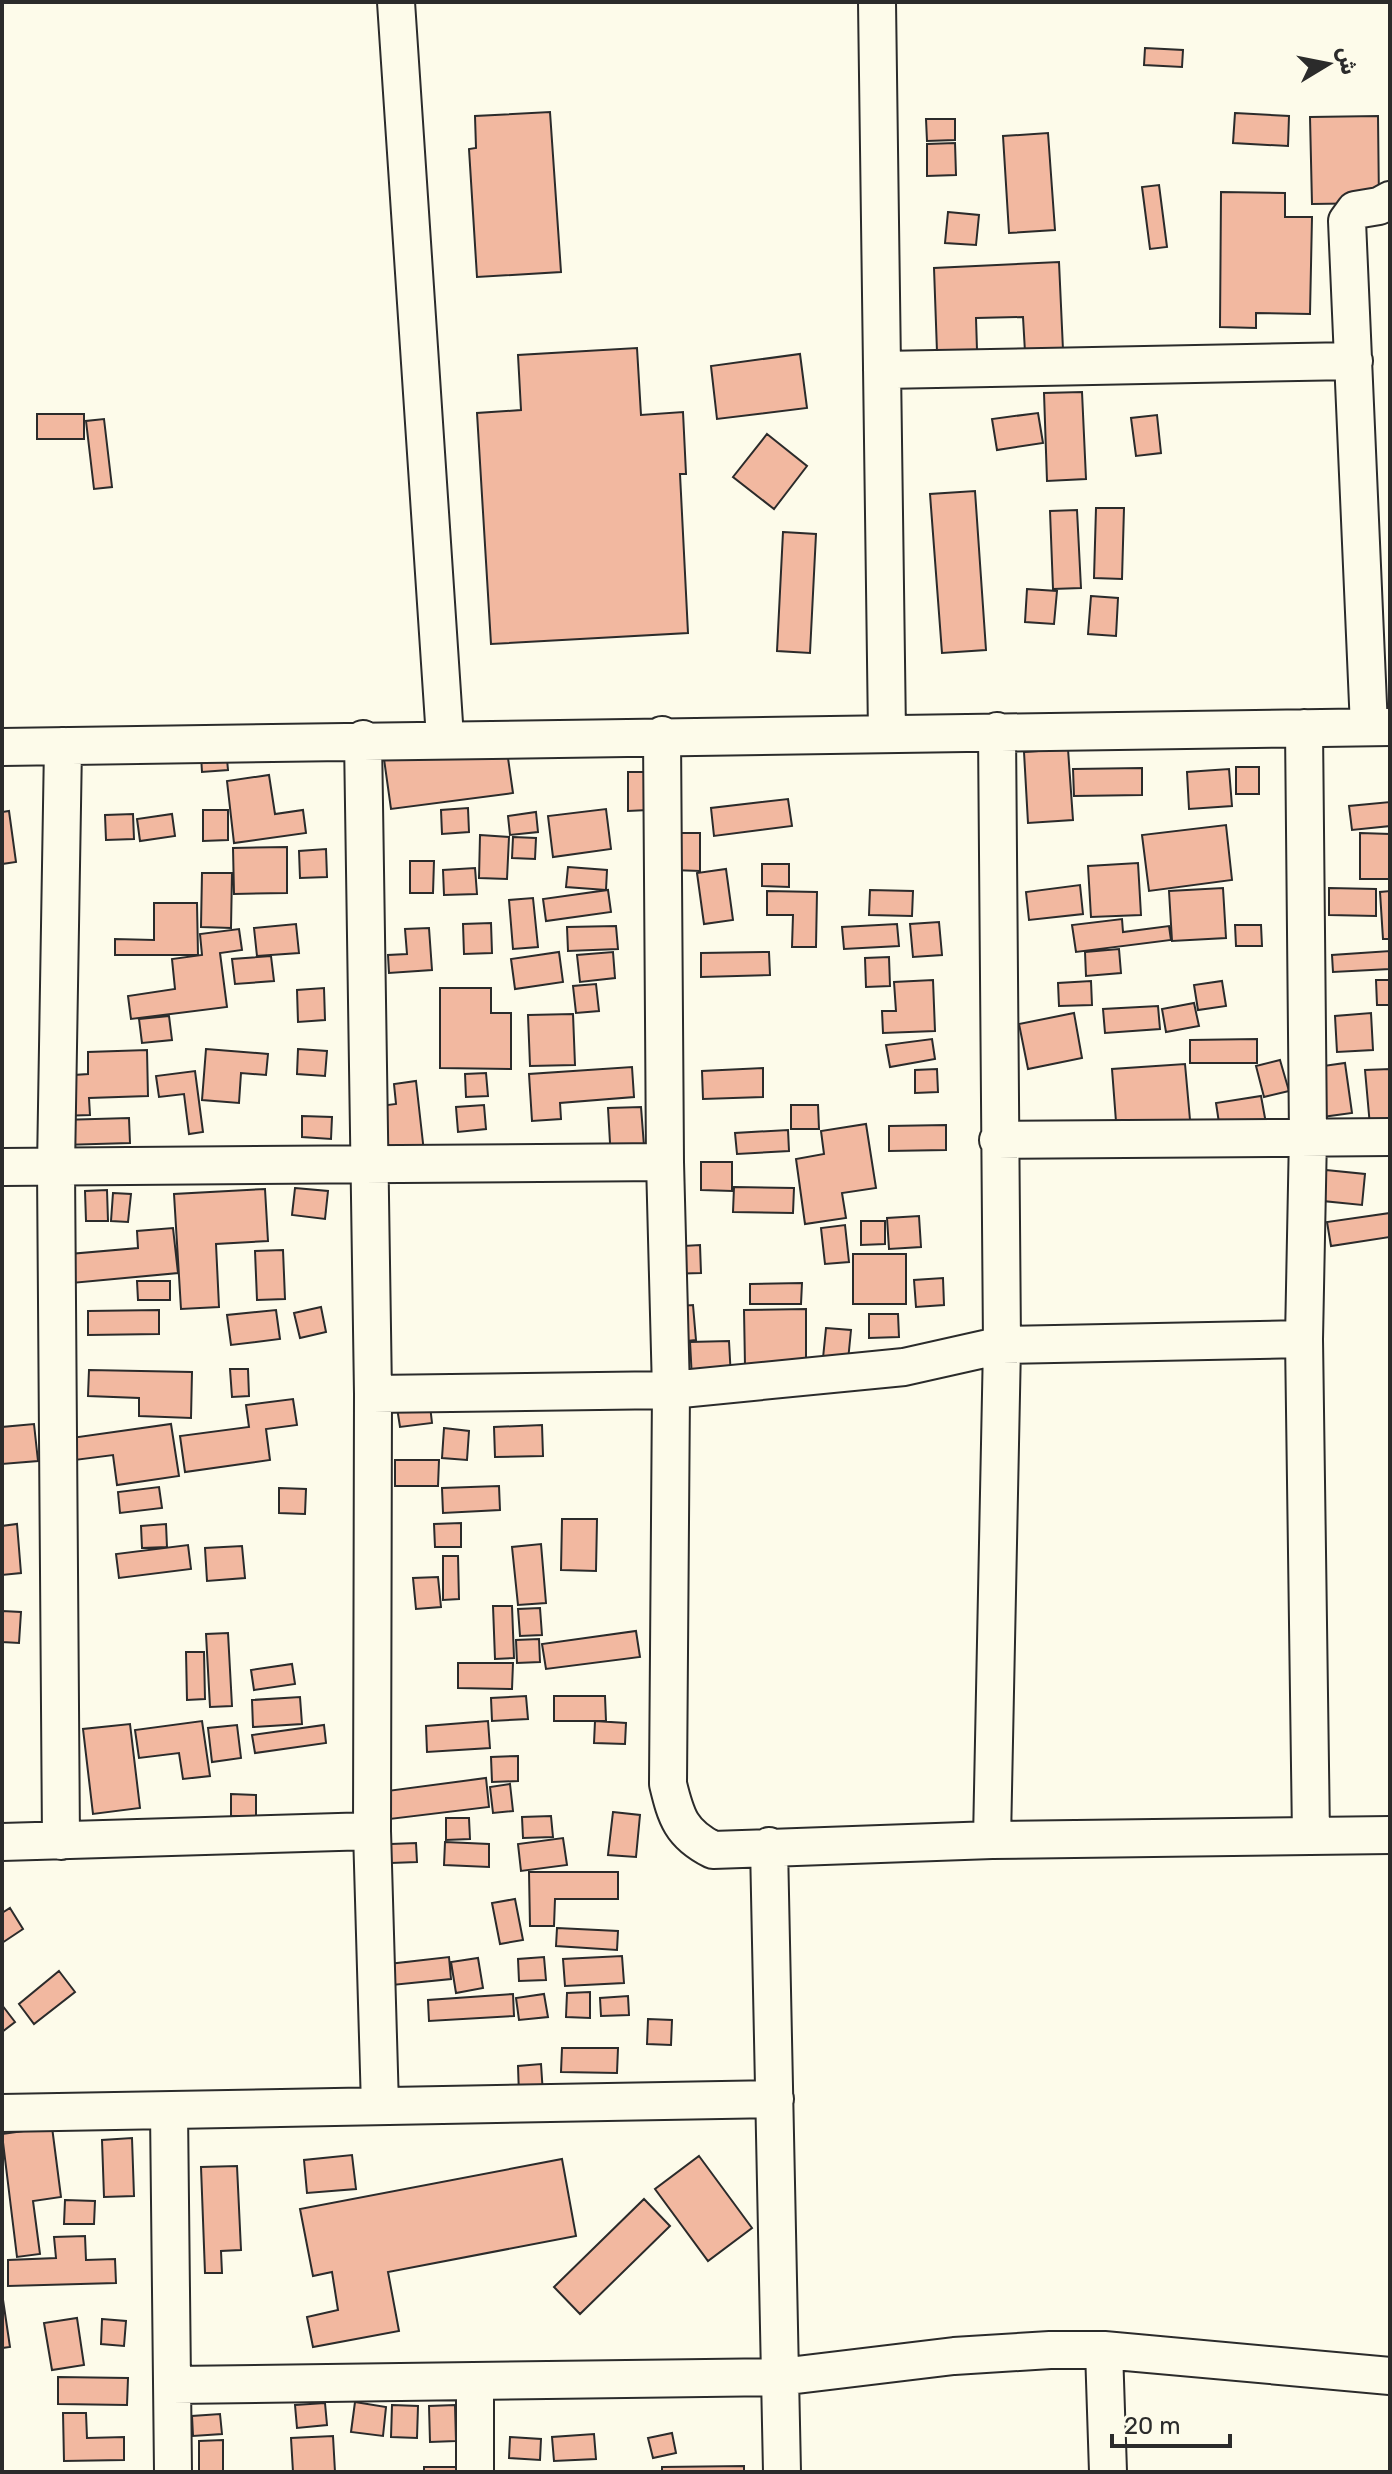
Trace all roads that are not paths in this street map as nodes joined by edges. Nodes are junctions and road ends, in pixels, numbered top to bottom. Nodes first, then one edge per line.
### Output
1 (396, 2) edge
2 (877, 2) edge
3 (1390, 200) edge
4 (1354, 361) junction
5 (882, 370) junction
6 (1380, 727) edge
7 (1304, 728) junction
8 (997, 731) junction
9 (887, 733) junction
10 (662, 735) junction
11 (445, 738) junction
12 (363, 739) junction
13 (63, 746) junction
14 (2, 747) edge
15 (1308, 1135) junction
16 (1390, 1137) edge
17 (998, 1140) junction
18 (665, 1162) junction
19 (367, 1163) junction
20 (2, 1167) edge
21 (56, 1167) junction
22 (1304, 1339) junction
23 (1002, 1345) junction
24 (671, 1390) junction
25 (373, 1394) junction
26 (372, 1831) junction
27 (1390, 1835) edge
28 (1311, 1836) junction
29 (992, 1840) junction
30 (61, 1841) junction
31 (2, 1842) edge
32 (769, 1846) junction
33 (775, 2099) junction
34 (380, 2106) junction
35 (169, 2111) junction
36 (2, 2113) edge
37 (1104, 2350) junction
38 (1390, 2376) edge
39 (780, 2377) junction
40 (475, 2381) junction
41 (173, 2385) junction
42 (173, 2472) edge
43 (475, 2472) edge
44 (782, 2472) edge
45 (1108, 2472) edge

1 - 11 street
2 - 5 street
3 - 4 street
4 - 5 street
4 - 6 street
5 - 9 street
6 - 7 street
7 - 8 street
7 - 15 street
8 - 9 street
8 - 17 street
9 - 10 street
10 - 11 street
10 - 18 street
11 - 12 street
12 - 13 street
12 - 19 street
13 - 14 street
13 - 21 street
15 - 16 street
15 - 17 street
15 - 22 street
17 - 23 street
18 - 19 street
18 - 24 street
19 - 21 street
19 - 25 street
20 - 21 street
21 - 30 street
22 - 23 street
22 - 28 street
23 - 24 street
23 - 29 street
24 - 25 street
24 - 32 street
25 - 26 street
26 - 30 street
26 - 34 street
27 - 28 street
28 - 29 street
29 - 32 street
30 - 31 street
32 - 33 street
33 - 34 street
33 - 39 street
34 - 35 street
35 - 36 street
35 - 41 street
37 - 38 street
37 - 39 street
37 - 45 street
39 - 40 street
39 - 44 street
40 - 41 street
40 - 43 street
41 - 42 street

